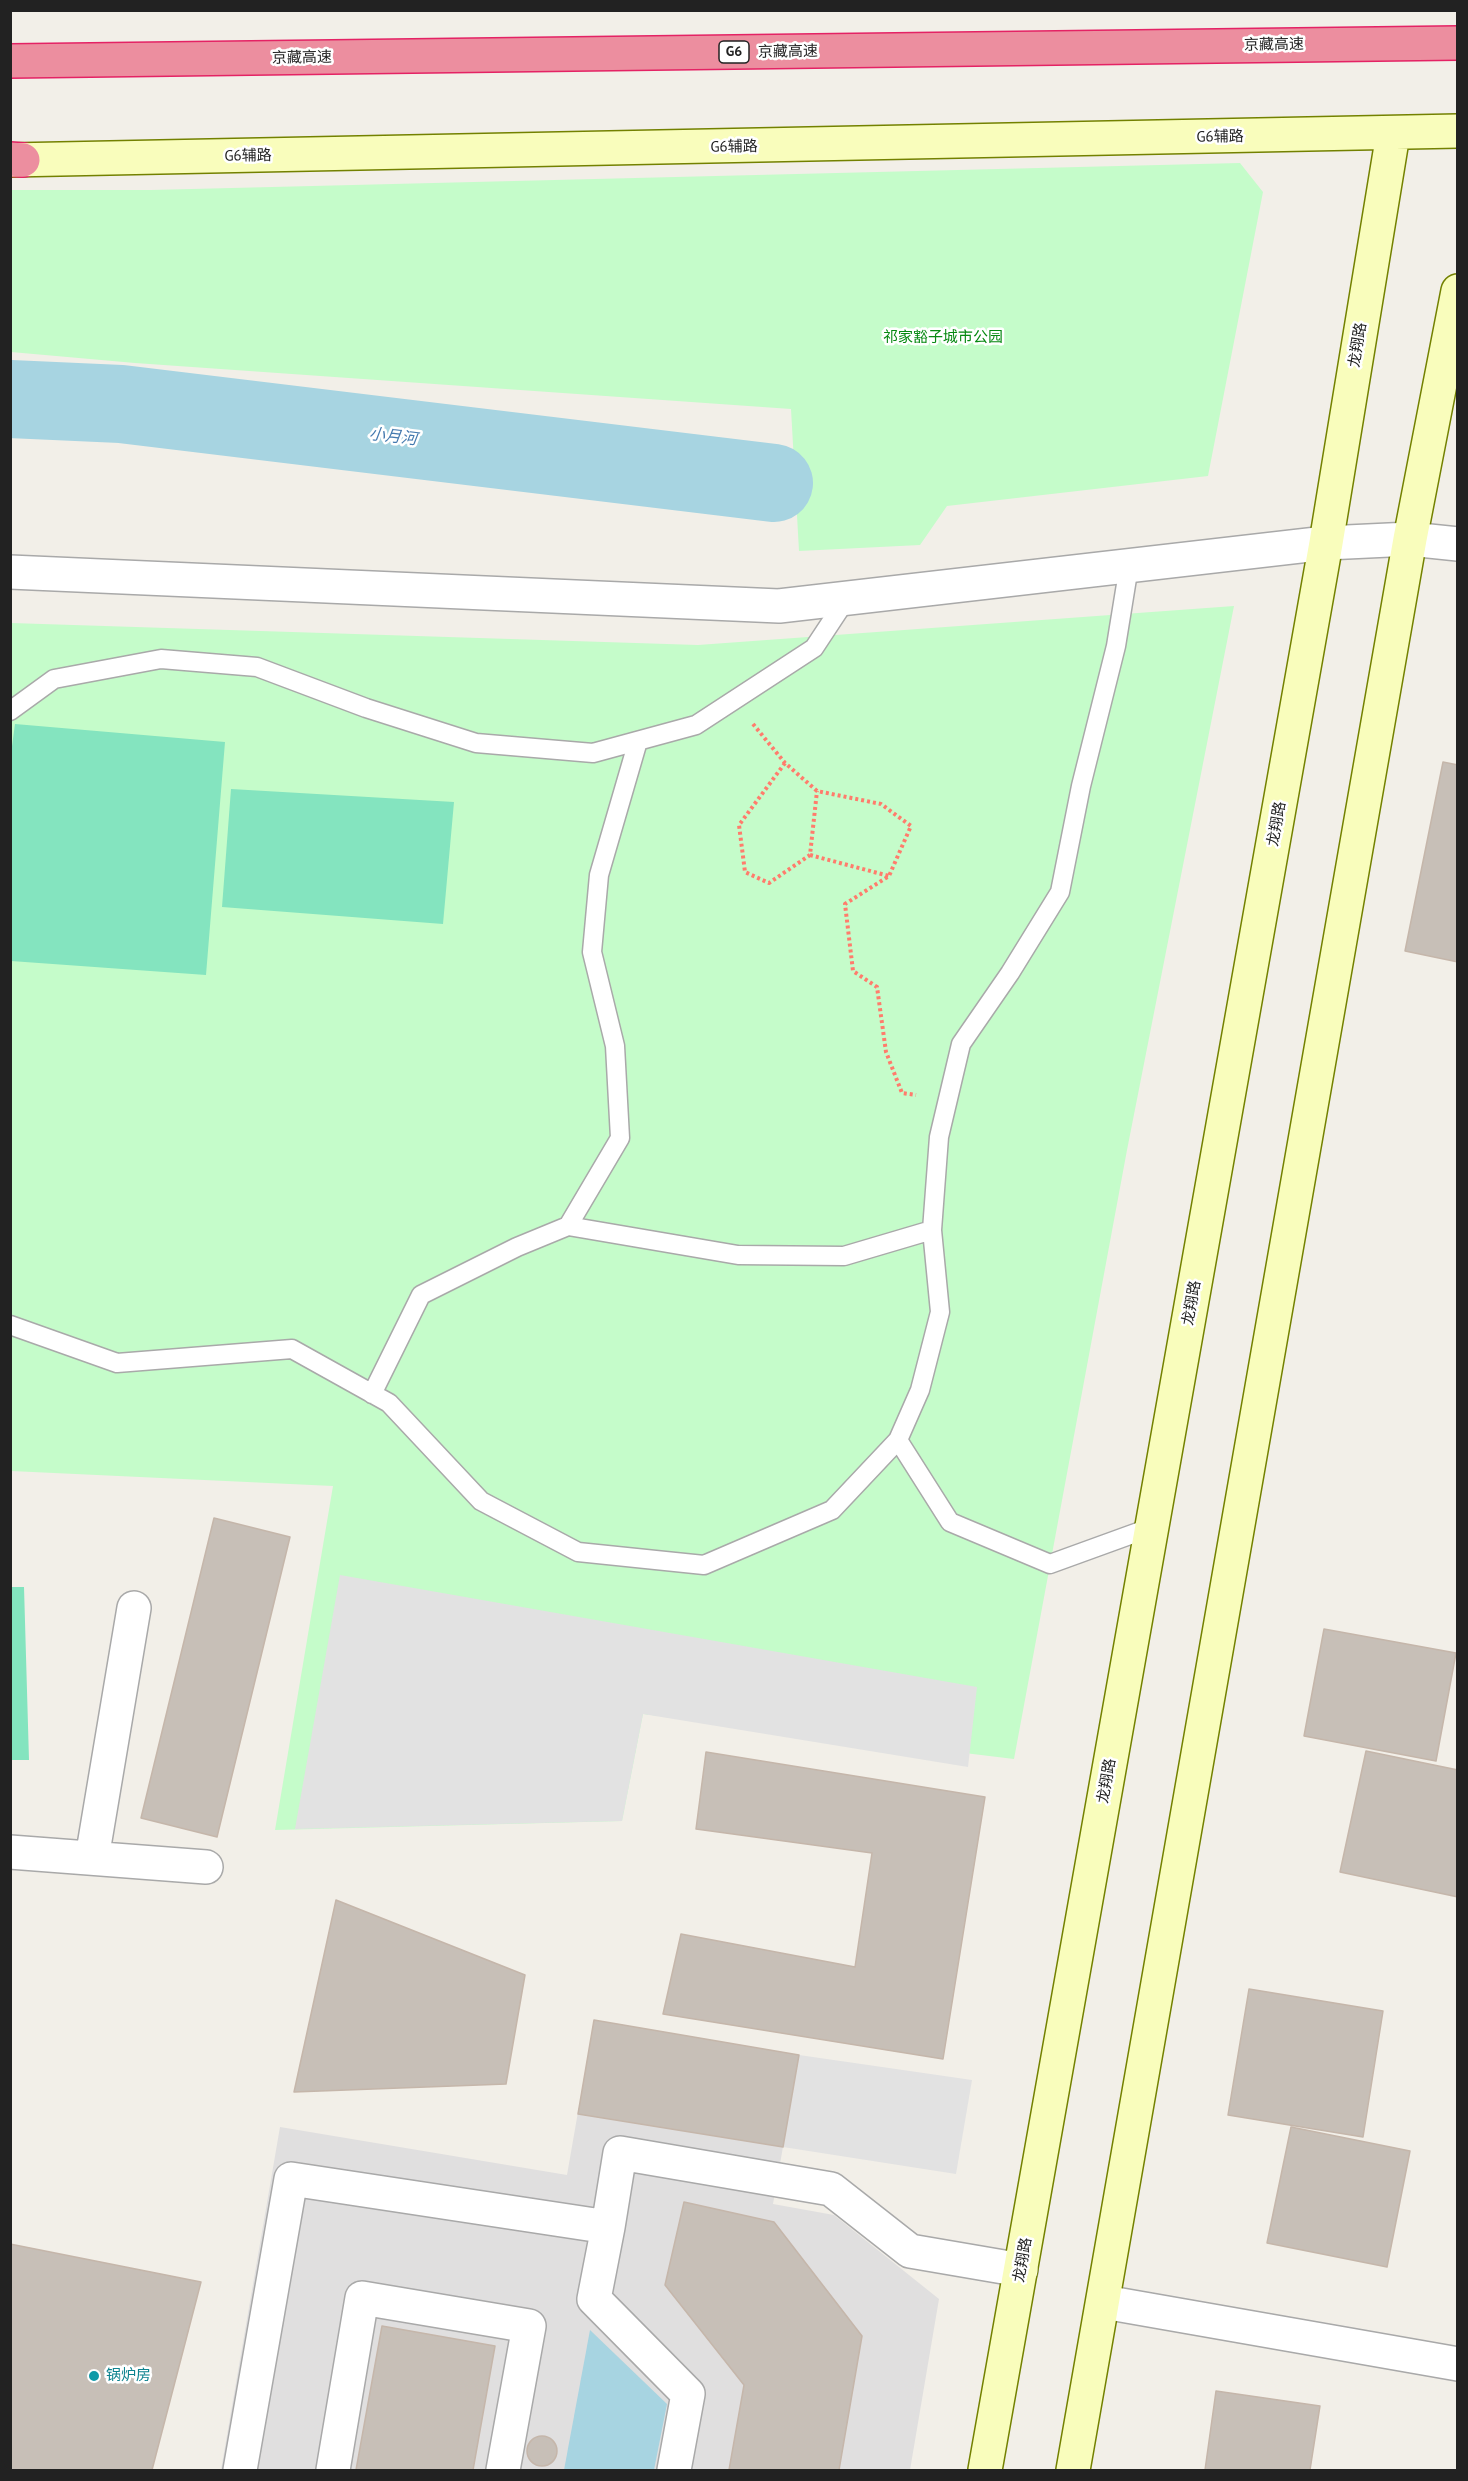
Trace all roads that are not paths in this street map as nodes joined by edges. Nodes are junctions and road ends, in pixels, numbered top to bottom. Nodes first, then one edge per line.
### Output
1 (1458, 43) edge
2 (10, 61) edge
3 (1458, 131) edge
4 (1393, 134) junction
5 (15, 160) edge
6 (1458, 291) edge
7 (1410, 539) junction
8 (1326, 543) junction
9 (1458, 544) edge
10 (1129, 566) junction
11 (10, 572) edge
12 (847, 598) junction
13 (10, 711) edge
14 (638, 741) junction
15 (568, 1226) junction
16 (932, 1230) junction
17 (10, 1325) edge
18 (372, 1394) junction
19 (898, 1440) junction
20 (1152, 1527) junction
21 (134, 1608) dead end
22 (10, 1852) edge
23 (92, 1858) junction
24 (206, 1867) dead end
25 (608, 2227) junction
26 (579, 2257) dead end
27 (1021, 2270) junction
28 (1104, 2302) junction
29 (1458, 2364) edge
30 (240, 2470) edge
31 (333, 2470) edge
32 (503, 2470) edge
33 (674, 2470) edge
34 (986, 2470) edge
35 (1073, 2470) edge

1 - 2 highway, 京藏高速 / G6
3 - 4 street, G6辅路
4 - 5 street, G6辅路
4 - 8 street, 龙翔路
6 - 7 street
7 - 8 street
7 - 9 street
7 - 28 street
8 - 10 street
8 - 20 street, 龙翔路
10 - 12 street
10 - 16 lane
11 - 12 street
12 - 14 lane
13 - 14 lane
14 - 15 lane
15 - 16 lane
15 - 18 lane
16 - 19 lane
17 - 18 lane
18 - 19 lane
19 - 20 lane
20 - 27 street, 龙翔路
21 - 23 street
22 - 23 street
23 - 24 street
25 - 26 street
25 - 27 street
25 - 30 street
25 - 33 street
27 - 34 street, 龙翔路
28 - 29 street
28 - 35 street
31 - 32 street

